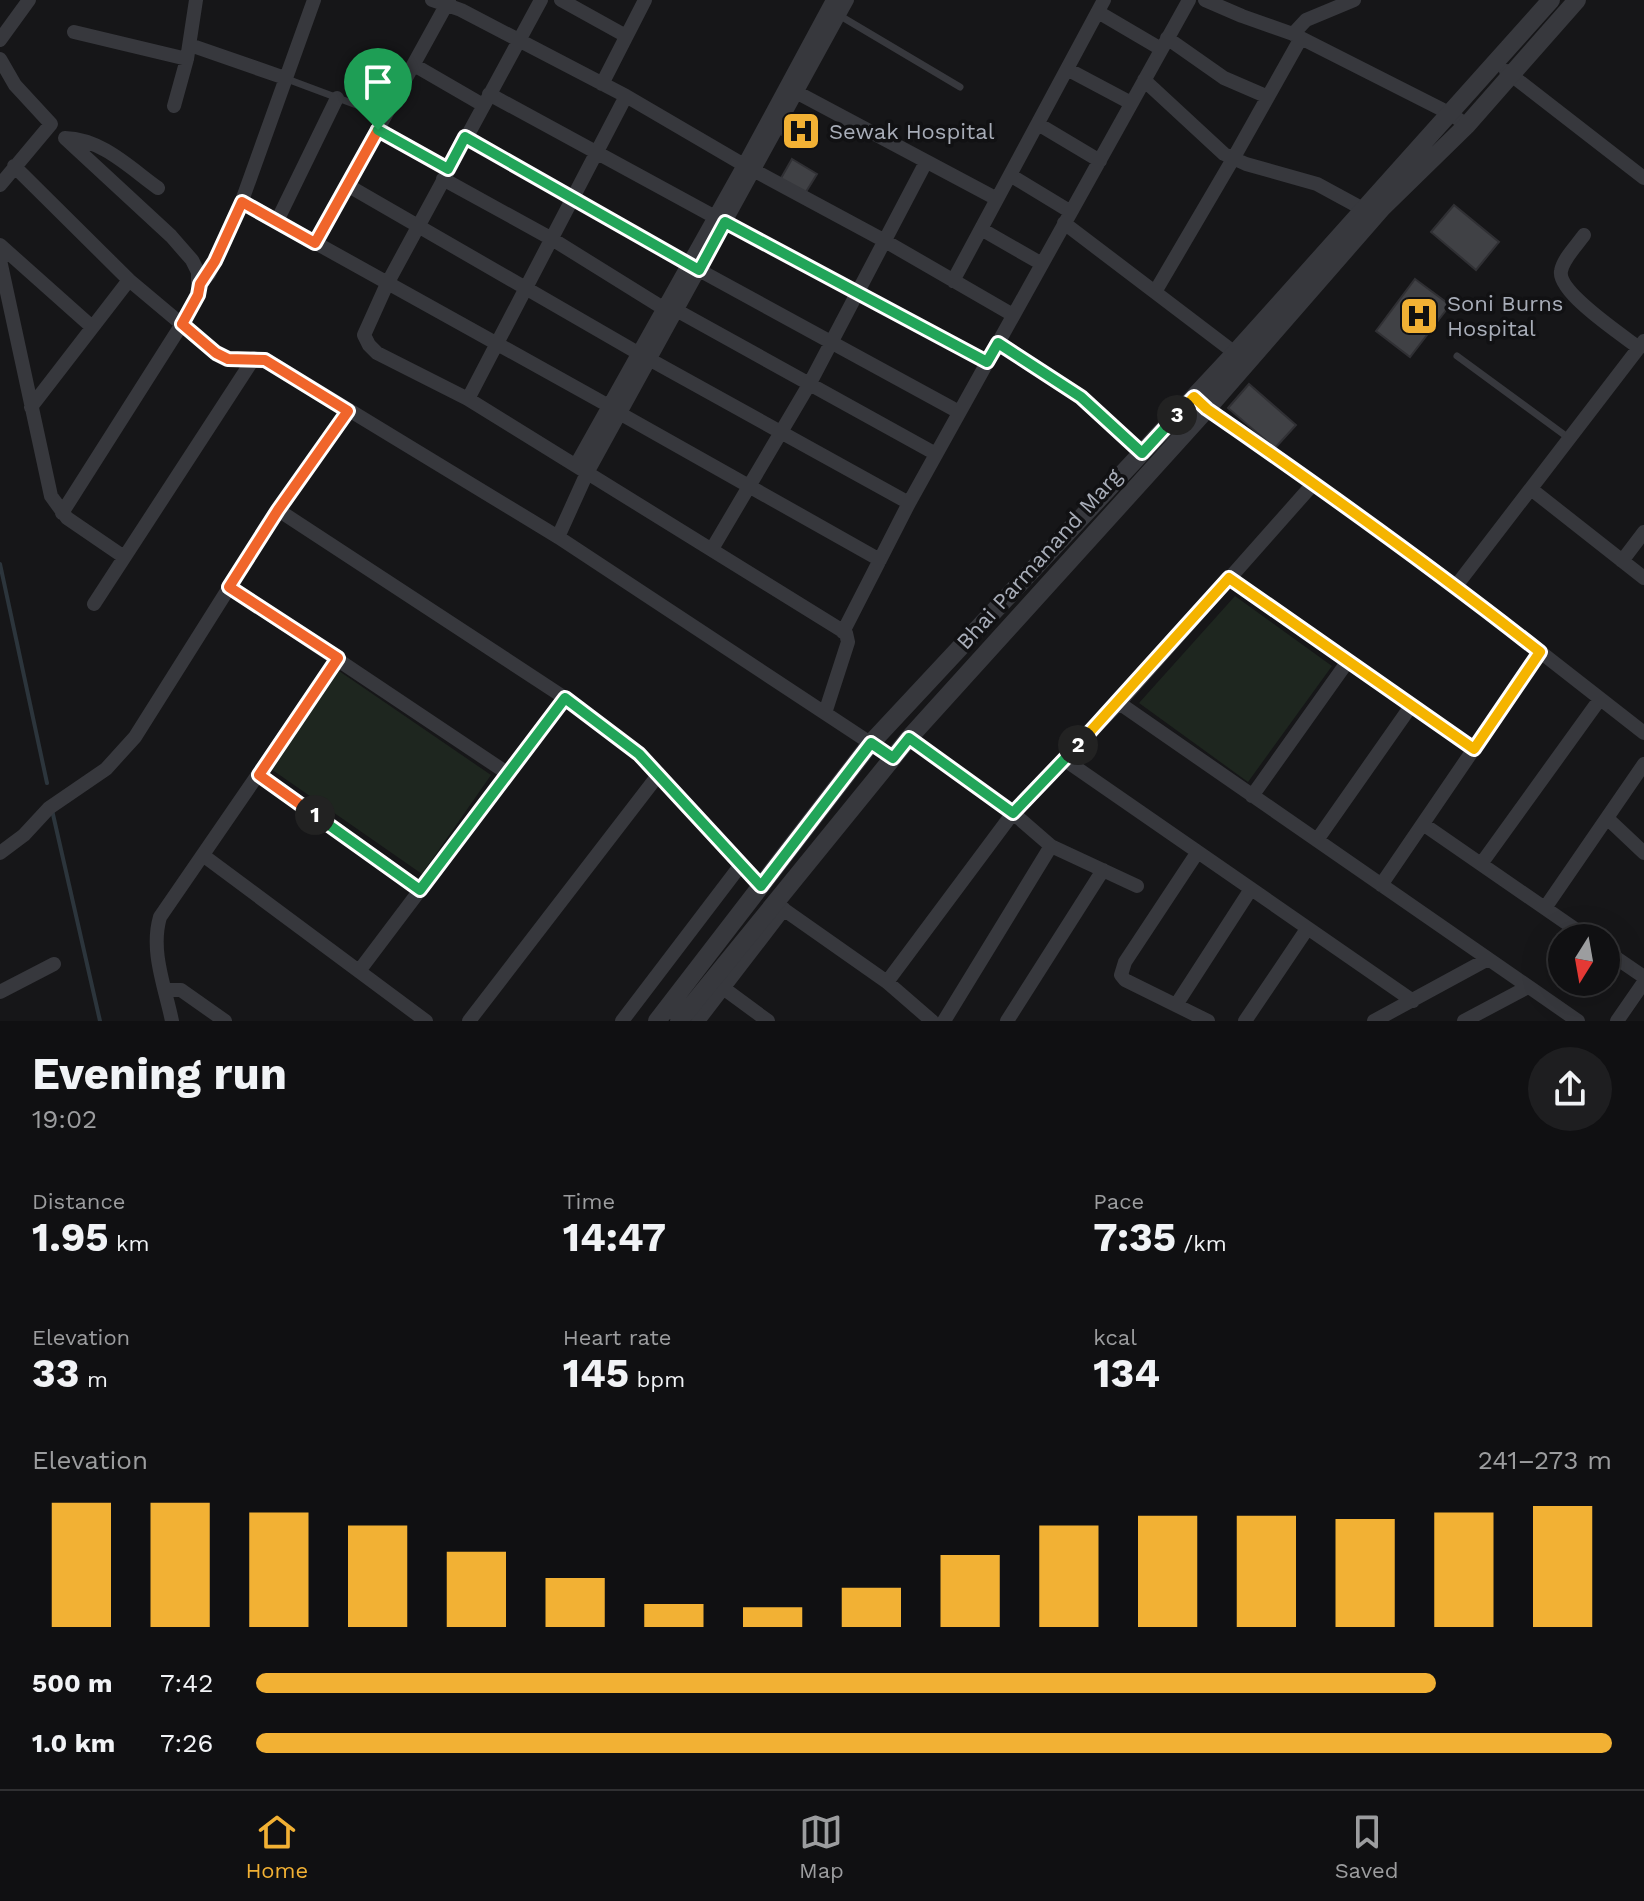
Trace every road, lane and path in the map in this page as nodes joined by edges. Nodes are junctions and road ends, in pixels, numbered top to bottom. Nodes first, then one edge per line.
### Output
1 (29, 0) edge
2 (196, 0) edge
3 (314, 0) edge
4 (432, 0) edge
5 (541, 0) edge
6 (561, 0) edge
7 (645, 0) edge
8 (847, 0) edge
9 (1189, 0) edge
10 (1205, 0) edge
11 (1354, 0) edge
12 (1551, 0) edge
13 (1577, 0) edge
14 (448, 3) edge
15 (1101, 6) edge
16 (833, 8) edge
17 (74, 32) dead end
18 (626, 36) junction
19 (1297, 36) junction
20 (0, 40) edge
21 (519, 40) junction
22 (1164, 43) junction
23 (188, 52) junction
24 (0, 59) edge
25 (807, 60) junction
26 (1497, 60) junction
27 (414, 65) junction
28 (1067, 69) junction
29 (1510, 76) junction
30 (285, 78) junction
31 (1144, 80) junction
32 (602, 84) junction
33 (960, 87) dead end
34 (796, 92) junction
35 (626, 96) junction
36 (1268, 97) junction
37 (337, 98) junction
38 (486, 100) junction
39 (1131, 103) junction
40 (174, 106) dead end
41 (1449, 113) junction
42 (386, 116) junction
43 (51, 124) junction
44 (1038, 124) junction
45 (1467, 125) junction
46 (378, 130) junction
47 (465, 137) junction
48 (65, 138) junction
49 (597, 152) junction
50 (1233, 159) junction
51 (1100, 161) junction
52 (926, 162) junction
53 (14, 166) junction
54 (748, 168) junction
55 (446, 174) junction
56 (1010, 175) junction
57 (1644, 178) edge
58 (0, 185) edge
59 (347, 185) junction
60 (158, 188) dead end
61 (573, 197) junction
62 (997, 199) junction
63 (242, 202) junction
64 (1363, 209) junction
65 (1068, 218) junction
66 (720, 220) junction
67 (277, 221) junction
68 (418, 226) junction
69 (981, 229) junction
70 (1584, 235) dead end
71 (552, 239) junction
72 (885, 241) junction
73 (315, 243) junction
74 (0, 245) edge
75 (0, 260) edge
76 (1042, 264) junction
77 (694, 267) junction
78 (129, 280) junction
79 (953, 281) junction
80 (200, 284) junction
81 (387, 284) junction
82 (526, 288) junction
83 (858, 292) junction
84 (1155, 292) junction
85 (670, 309) junction
86 (1013, 315) junction
87 (182, 324) junction
88 (92, 327) junction
89 (832, 341) junction
90 (998, 343) junction
91 (497, 344) junction
92 (1641, 344) edge
93 (1235, 353) junction
94 (1457, 356) dead end
95 (644, 357) junction
96 (254, 358) junction
97 (987, 362) junction
98 (810, 383) junction
99 (468, 399) junction
100 (1201, 403) junction
101 (31, 407) junction
102 (615, 410) junction
103 (348, 411) junction
104 (959, 412) junction
105 (782, 431) junction
106 (1570, 439) junction
107 (1142, 453) junction
108 (936, 454) junction
109 (581, 469) junction
110 (1314, 483) junction
111 (750, 485) junction
112 (1531, 489) junction
113 (909, 503) junction
114 (278, 510) junction
115 (62, 513) junction
116 (1644, 532) edge
117 (558, 537) junction
118 (712, 549) junction
119 (124, 557) junction
120 (880, 560) junction
121 (1622, 561) junction
122 (1229, 578) junction
123 (1644, 578) edge
124 (1456, 586) junction
125 (229, 587) junction
126 (94, 604) dead end
127 (843, 632) junction
128 (1540, 652) junction
129 (338, 658) junction
130 (1348, 661) junction
131 (565, 698) junction
132 (1600, 699) junction
133 (1119, 703) junction
134 (1411, 706) junction
135 (825, 713) junction
136 (1644, 733) edge
137 (909, 738) junction
138 (871, 743) junction
139 (1474, 749) junction
140 (893, 758) junction
141 (1065, 760) junction
142 (1644, 764) edge
143 (507, 773) junction
144 (659, 774) junction
145 (259, 775) junction
146 (1252, 796) junction
147 (1013, 813) junction
148 (1607, 818) junction
149 (1423, 824) junction
150 (1317, 840) junction
151 (1051, 846) junction
152 (0, 853) edge
153 (1197, 853) junction
154 (1644, 853) edge
155 (204, 856) junction
156 (1481, 864) junction
157 (740, 866) junction
158 (1103, 870) junction
159 (1381, 885) junction
160 (761, 886) junction
161 (1137, 886) dead end
162 (1251, 889) junction
163 (420, 890) junction
164 (780, 906) junction
165 (1545, 908) junction
166 (1568, 924) edge
167 (1307, 929) junction
168 (1488, 959) junction
169 (1620, 962) edge
170 (54, 964) dead end
171 (359, 971) junction
172 (1644, 980) edge
173 (887, 982) junction
174 (717, 984) junction
175 (1528, 987) junction
176 (165, 990) junction
177 (0, 992) edge
178 (1413, 1001) junction
179 (1176, 1005) junction
180 (172, 1021) edge
181 (225, 1021) edge
182 (426, 1021) edge
183 (469, 1021) edge
184 (622, 1021) edge
185 (657, 1021) edge
186 (679, 1021) edge
187 (698, 1021) edge
188 (768, 1021) edge
189 (932, 1021) edge
190 (944, 1021) edge
191 (1007, 1021) edge
192 (1208, 1021) edge
193 (1245, 1021) edge
194 (1374, 1021) edge
195 (1464, 1021) edge
196 (1578, 1021) edge
197 (1617, 1021) edge

1 - 20 street
2 - 23 street
3 - 30 street
4 - 14 street
5 - 21 street
6 - 18 street
7 - 18 street
8 - 16 street
9 - 22 street
10 - 19 street
11 - 19 street
12 - 26 street, Bhai Parmanand Marg
13 - 29 street, Bhai Parmanand Marg
14 - 21 street
14 - 27 street
15 - 22 street
15 - 28 street
16 - 25 street
16 - 33 lane
17 - 23 street
18 - 32 street
19 - 36 street
19 - 41 street
21 - 32 street
21 - 38 street
22 - 31 street
22 - 36 street
23 - 30 street
23 - 40 street
24 - 43 street
25 - 34 street
25 - 54 street
26 - 29 street
26 - 41 street, Bhai Parmanand Marg
27 - 38 street
27 - 42 street
28 - 39 street
28 - 44 street
29 - 45 street, Bhai Parmanand Marg
29 - 57 street
30 - 37 lane
30 - 63 street
31 - 39 street
31 - 50 street
32 - 35 street
34 - 52 street
34 - 54 street
35 - 49 street
35 - 54 street
36 - 50 street
37 - 42 lane
37 - 67 street
38 - 47 street
38 - 49 street
39 - 51 street
41 - 45 street
41 - 64 street, Bhai Parmanand Marg
42 - 46 street
43 - 48 lane
43 - 53 street
44 - 51 street
44 - 56 street
45 - 100 street, Bhai Parmanand Marg
46 - 55 street
46 - 59 street
47 - 55 street
47 - 61 street
48 - 60 street
48 - 80 street
49 - 61 street
49 - 66 street
50 - 64 street
50 - 84 street
51 - 65 street
52 - 62 street
52 - 72 street
53 - 58 street
53 - 78 street
54 - 66 street
54 - 72 street
55 - 68 street
55 - 71 street
56 - 62 street
56 - 65 street
59 - 68 street
59 - 73 street
61 - 71 street
61 - 77 street
62 - 69 street
63 - 67 street
63 - 80 street
64 - 93 street, Bhai Parmanand Marg
65 - 76 street
65 - 84 street
66 - 77 street
66 - 83 street
67 - 73 street
68 - 81 street
68 - 82 street
69 - 76 street
69 - 79 street
70 - 92 street
71 - 82 street
71 - 85 street
72 - 79 street
72 - 83 street
73 - 81 street
74 - 88 street
75 - 101 street
76 - 86 street
77 - 85 street
77 - 89 street
78 - 87 street
78 - 88 street
79 - 86 street
80 - 87 street
81 - 91 street
81 - 99 street
82 - 91 street
82 - 95 street
83 - 89 street
83 - 97 street
84 - 93 street
85 - 95 street
85 - 98 street
86 - 90 street
87 - 96 street
87 - 115 street
88 - 101 street
89 - 98 street
89 - 104 street
90 - 97 street
90 - 107 street
91 - 99 street
91 - 102 street
92 - 106 street
93 - 100 street, Bhai Parmanand Marg
94 - 106 lane
95 - 102 street
95 - 105 street
96 - 103 street
96 - 119 street
97 - 104 street
98 - 105 street
98 - 108 street
99 - 109 street
100 - 107 street, Bhai Parmanand Marg
100 - 110 street
100 - 137 street, Bhai Parmanand Marg
101 - 115 street
102 - 109 street
102 - 111 street
103 - 114 street
103 - 117 street
104 - 108 street
105 - 111 street
105 - 113 street
106 - 112 street
107 - 138 street, Bhai Parmanand Marg
108 - 113 street
109 - 117 street
109 - 118 street
110 - 122 street
110 - 124 street
111 - 118 street
111 - 120 street
112 - 121 street
112 - 124 street
113 - 120 street
114 - 125 street
114 - 131 street
115 - 119 street
116 - 121 street
117 - 135 street
118 - 127 street
119 - 126 street
120 - 127 street
121 - 123 street
122 - 130 street
122 - 133 street
124 - 128 street
125 - 129 street
125 - 152 street
127 - 135 street
128 - 132 street
128 - 139 street
129 - 143 street
129 - 145 street
130 - 134 street
130 - 146 street
131 - 143 street
131 - 144 street
132 - 136 street
132 - 156 street
133 - 141 street
133 - 146 street
134 - 139 street
134 - 150 street
135 - 138 street
137 - 140 street, Bhai Parmanand Marg
137 - 147 street
138 - 140 street
138 - 160 street, Bhai Parmanand Marg
139 - 149 street
140 - 164 street, Bhai Parmanand Marg
141 - 147 street
141 - 153 street
142 - 148 street
143 - 163 street
144 - 157 street
144 - 183 street
145 - 155 street
145 - 163 street
146 - 150 street
147 - 151 street
147 - 173 street
148 - 154 street
148 - 165 street
149 - 156 street
149 - 159 street
150 - 159 street
151 - 158 street
151 - 190 street
153 - 162 street
153 - 179 street
155 - 171 street
155 - 176 street
156 - 165 street
157 - 160 street
157 - 184 street
158 - 161 street
158 - 191 street
159 - 168 street
160 - 185 street, Bhai Parmanand Marg
162 - 167 street
162 - 179 street
163 - 171 street
164 - 173 street
164 - 174 street, Bhai Parmanand Marg
165 - 166 street
167 - 178 street
167 - 193 street
168 - 175 street
168 - 178 street
169 - 172 street
170 - 177 street
171 - 182 street
172 - 197 street
173 - 189 street
174 - 186 street, Bhai Parmanand Marg
174 - 187 street
174 - 188 street
175 - 195 street
175 - 196 street
176 - 180 street
176 - 181 street
178 - 194 street
179 - 192 street

